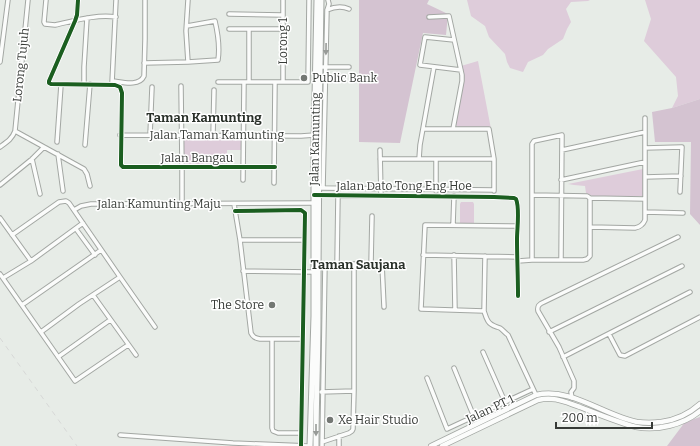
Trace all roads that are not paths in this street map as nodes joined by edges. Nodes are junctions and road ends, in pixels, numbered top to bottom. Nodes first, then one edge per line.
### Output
1 (8, 0) edge
2 (28, 0) edge
3 (46, 0) edge
4 (78, 0) edge
5 (116, 0) edge
6 (145, 0) edge
7 (188, 0) edge
8 (283, 0) edge
9 (309, 0) edge
10 (317, 0) edge
11 (321, 0) edge
12 (328, 0) edge
13 (349, 9) dead end
14 (326, 10) junction
15 (229, 14) dead end
16 (282, 15) junction
17 (116, 17) junction
18 (429, 17) dead end
19 (87, 18) junction
20 (309, 19) junction
21 (317, 19) junction
22 (75, 21) junction
23 (187, 26) junction
24 (229, 29) dead end
25 (249, 29) junction
26 (282, 29) junction
27 (454, 40) junction
28 (308, 58) junction
29 (316, 59) junction
30 (0, 62) edge
31 (188, 62) junction
32 (144, 63) junction
33 (323, 67) junction
34 (349, 67) dead end
35 (434, 67) junction
36 (461, 70) junction
37 (218, 82) dead end
38 (244, 82) junction
39 (249, 82) junction
40 (276, 82) junction
41 (283, 82) junction
42 (112, 83) junction
43 (84, 84) junction
44 (90, 84) junction
45 (61, 85) junction
46 (181, 86) dead end
47 (152, 87) dead end
48 (214, 90) dead end
49 (645, 118) dead end
50 (423, 129) junction
51 (453, 129) junction
52 (15, 131) junction
53 (645, 132) junction
54 (121, 135) junction
55 (150, 135) junction
56 (182, 135) junction
57 (244, 135) junction
58 (314, 135) junction
59 (213, 136) junction
60 (275, 136) junction
61 (56, 142) dead end
62 (85, 145) dead end
63 (0, 147) edge
64 (44, 147) junction
65 (645, 148) junction
66 (380, 150) dead end
67 (562, 150) junction
68 (58, 154) junction
69 (32, 159) junction
70 (380, 159) junction
71 (419, 159) junction
72 (494, 159) junction
73 (436, 160) junction
74 (645, 162) junction
75 (275, 167) junction
76 (182, 168) junction
77 (244, 168) junction
78 (681, 176) junction
79 (645, 177) junction
80 (243, 180) dead end
81 (561, 180) junction
82 (274, 183) dead end
83 (0, 185) edge
84 (90, 186) dead end
85 (318, 188) junction
86 (381, 189) junction
87 (436, 190) junction
88 (494, 190) junction
89 (63, 191) dead end
90 (680, 192) dead end
91 (40, 194) dead end
92 (316, 195) junction
93 (338, 195) junction
94 (532, 195) junction
95 (561, 195) junction
96 (381, 196) junction
97 (436, 196) junction
98 (454, 196) junction
99 (494, 197) junction
100 (590, 198) junction
101 (645, 199) junction
102 (316, 203) junction
103 (182, 204) junction
104 (234, 204) junction
105 (74, 210) junction
106 (235, 211) junction
107 (645, 212) junction
108 (683, 213) dead end
109 (372, 216) dead end
110 (0, 218) edge
111 (83, 223) junction
112 (453, 225) junction
113 (517, 226) junction
114 (590, 227) junction
115 (76, 229) junction
116 (12, 235) junction
117 (678, 237) dead end
118 (240, 240) junction
119 (304, 240) junction
120 (101, 250) junction
121 (95, 255) junction
122 (423, 255) junction
123 (454, 255) junction
124 (485, 256) junction
125 (517, 259) junction
126 (532, 260) junction
127 (561, 260) junction
128 (31, 261) junction
129 (318, 264) junction
130 (325, 264) junction
131 (337, 264) junction
132 (354, 264) junction
133 (371, 264) junction
134 (682, 266) dead end
135 (243, 271) junction
136 (303, 271) junction
137 (313, 272) junction
138 (0, 274) edge
139 (120, 277) junction
140 (3, 278) junction
141 (690, 292) dead end
142 (93, 295) junction
143 (518, 296) dead end
144 (22, 305) junction
145 (384, 306) dead end
146 (454, 310) junction
147 (484, 311) junction
148 (700, 317) edge
149 (110, 320) junction
150 (155, 327) dead end
151 (40, 332) junction
152 (549, 332) junction
153 (609, 334) junction
154 (272, 339) junction
155 (302, 339) junction
156 (128, 345) junction
157 (483, 352) dead end
158 (136, 356) dead end
159 (58, 357) junction
160 (563, 357) junction
161 (454, 368) dead end
162 (427, 378) dead end
163 (534, 389) junction
164 (354, 391) junction
165 (316, 392) junction
166 (322, 392) junction
167 (571, 395) junction
168 (540, 396) junction
169 (505, 402) junction
170 (700, 404) edge
171 (700, 411) edge
172 (474, 417) junction
173 (301, 433) junction
174 (120, 434) dead end
175 (339, 436) junction
176 (233, 444) edge
177 (322, 444) edge
178 (264, 445) edge
179 (301, 446) edge
180 (310, 446) edge
181 (316, 446) edge
182 (339, 446) edge
183 (431, 446) edge
184 (442, 446) edge

1 - 30 street
2 - 52 street, Lorong Tujuh
3 - 22 street
4 - 22 street
5 - 17 street
6 - 32 street
7 - 23 street
8 - 16 street, Lorong 1
9 - 20 street
10 - 21 main road, Jalan Kamunting
11 - 33 main road, Jalan Kamunting
12 - 14 street
13 - 14 street
14 -> 33 street
15 - 16 street
16 - 26 street, Lorong 1
17 - 19 street
17 - 42 street
18 - 27 street
19 - 22 street
19 - 43 street
20 - 21 street
20 - 28 street
21 - 29 main road, Jalan Kamunting
22 - 45 street
23 - 31 street
23 - 31 street
24 - 25 street
25 - 26 street
25 - 39 street
26 - 41 street, Lorong 1
27 - 35 street
27 - 36 street
28 - 29 street
28 - 41 street
29 - 58 main road, Jalan Kamunting
31 - 32 street
32 - 42 street
33 - 34 street
33 - 85 main road, Jalan Kamunting
35 - 36 street
35 - 50 street
36 - 51 street
37 - 38 street
38 - 39 street
38 - 57 street
39 - 40 street
40 - 41 street
40 - 60 street
42 - 44 street
42 - 54 street
43 - 44 street
43 - 45 street
44 - 62 street
45 - 61 street
46 - 56 street
47 - 55 street
48 - 59 street
49 - 53 street
50 - 51 street
50 - 71 street
51 - 72 street
52 - 63 street
52 - 64 street
53 - 65 street
53 - 67 street
54 - 55 street, Jalan Taman Kamunting
54 - 76 street, Jalan Bangau
55 - 56 street, Jalan Taman Kamunting
56 - 59 street, Jalan Taman Kamunting
56 - 76 street
57 - 59 street, Jalan Taman Kamunting
57 - 60 street, Jalan Taman Kamunting
57 - 77 street
58 - 60 street, Jalan Taman Kamunting
58 - 85 main road, Jalan Kamunting
60 - 75 street
64 - 68 street
64 - 69 street
65 - 74 street
65 - 78 street
66 - 70 street
67 - 81 street
67 - 94 street
68 - 84 street
68 - 89 street
69 - 83 street
69 - 91 street
70 - 71 street
70 - 86 street
71 - 73 street
72 - 73 street
72 - 88 street
73 - 87 street
74 - 79 street
74 - 81 street
75 - 77 street, Jalan Bangau
75 - 82 street
76 - 77 street, Jalan Bangau
76 - 103 street
77 - 80 street
78 - 79 street
78 - 90 street
79 - 101 street
81 - 95 street
85 - 86 street
85 - 92 main road, Jalan Kamunting
86 - 87 street
86 - 96 street
87 - 88 street
87 - 97 street
88 - 99 street
92 - 93 street, Jalan Dato Tong Eng Hoe
92 - 102 main road, Jalan Kamunting
93 - 96 street, Jalan Dato Tong Eng Hoe
93 - 131 street
94 - 95 street
94 - 126 street
95 - 100 street
95 - 127 street
96 - 97 street, Jalan Dato Tong Eng Hoe
97 - 98 street, Jalan Dato Tong Eng Hoe
98 - 99 street, Jalan Dato Tong Eng Hoe
98 - 112 street
99 - 113 street, Jalan Dato Tong Eng Hoe
100 - 101 street
100 - 114 street
101 - 107 street
102 - 104 street, Jalan Kamunting Maju
102 - 129 main road, Jalan Kamunting
102 - 137 main road, Jalan Kamunting
103 - 104 street, Jalan Kamunting Maju
103 - 105 street, Jalan Kamunting Maju
104 - 106 street
105 - 111 street
105 - 116 street
106 - 118 street
106 - 119 street
107 - 108 street
107 - 114 street
109 - 133 street
110 - 116 street
111 - 115 street
111 - 120 street
112 - 113 street
112 - 122 street
113 - 125 street
114 - 127 street
115 - 121 street
115 - 128 street
116 - 128 street
117 - 152 street
118 - 119 street
118 - 135 street
119 - 136 street
120 - 121 street
120 - 139 street
121 - 144 street
122 - 123 street
122 - 146 street
123 - 124 street
123 - 146 street
124 - 125 street
124 - 147 street
125 - 126 street
125 - 143 street
126 - 127 street
128 - 140 street
129 - 130 street
129 - 165 main road, Jalan Kamunting
130 - 131 street
130 - 166 street
131 - 132 street
132 - 133 street
132 - 164 street
133 - 145 street
134 - 152 street
135 - 136 street
135 - 154 street
136 - 137 street
136 - 155 street
137 - 180 main road, Jalan Kamunting
138 - 140 street
139 - 142 street
139 - 150 street
140 - 144 street
141 - 153 street
142 - 149 street
142 - 151 street
144 - 151 street
146 - 147 street
147 - 163 street
148 - 153 street
149 - 156 street
149 - 159 street
151 - 159 street
152 - 160 street
153 - 160 street
154 - 155 street
154 - 173 street
155 - 173 street
156 - 158 street
156 - 159 street
157 - 169 street
160 - 167 street
161 - 172 street
162 - 172 street, Jalan PT 1
163 - 168 street
163 - 169 street, Jalan PT 1
164 - 166 street
164 - 175 street
165 - 166 street
165 -> 181 main road, Jalan Kamunting
166 - 177 street
167 - 168 street
167 - 170 street
168 - 171 street
168 - 183 street
168 - 184 street
169 - 172 street, Jalan PT 1
173 - 179 street
174 - 176 street
175 - 177 street
175 - 182 street
176 - 178 street
178 - 179 street
179 - 180 street

